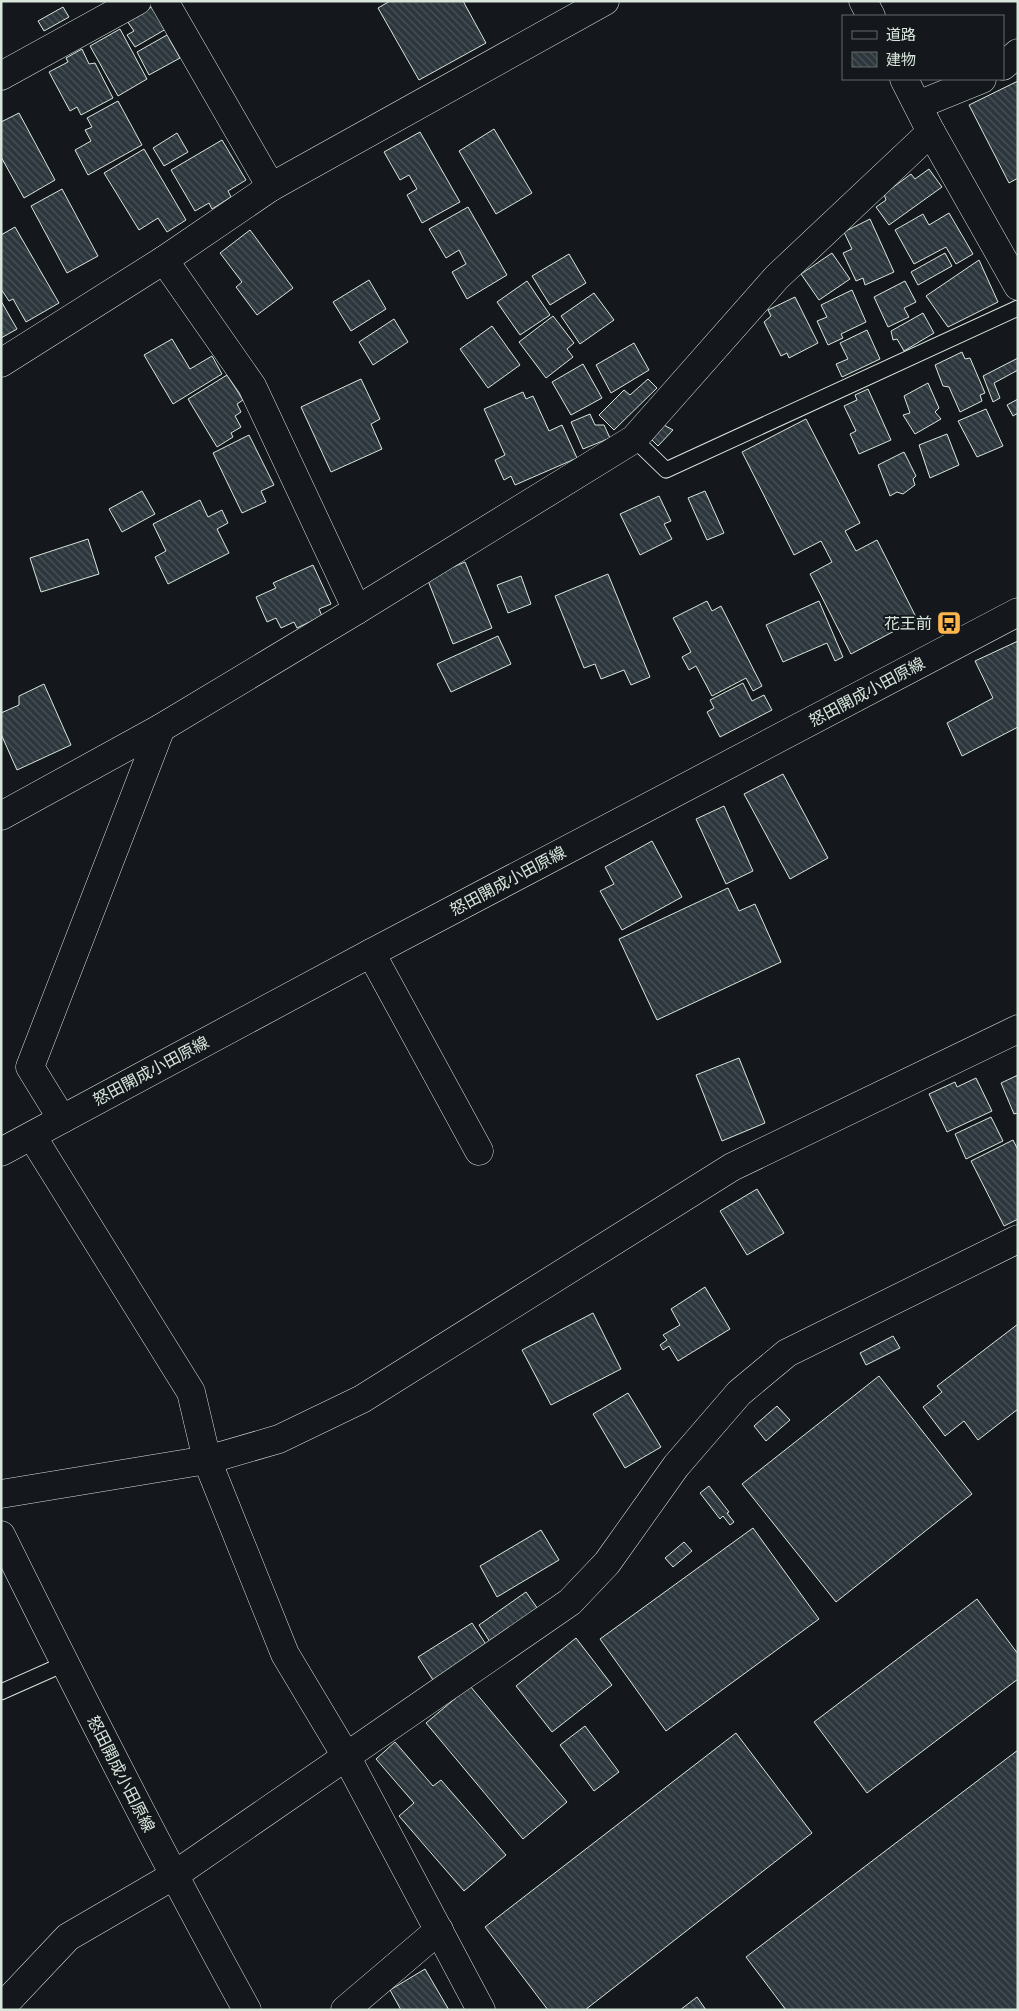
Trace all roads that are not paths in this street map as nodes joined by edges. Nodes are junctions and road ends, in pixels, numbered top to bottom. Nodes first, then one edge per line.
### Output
1 (136, 1) edge
2 (164, 1) edge
3 (605, 1) edge
4 (863, 1) edge
5 (870, 15) edge
6 (1018, 53) edge
7 (1004, 65) edge
8 (1, 76) edge
9 (905, 80) edge
10 (980, 80) edge
11 (918, 105) junction
12 (931, 132) junction
13 (271, 187) junction
14 (164, 260) junction
15 (1018, 286) edge
16 (1018, 308) edge
17 (1, 363) edge
18 (634, 439) junction
19 (357, 610) junction
20 (1018, 612) edge
21 (161, 728) junction
22 (1, 816) edge
23 (371, 953) junction
24 (1018, 1029) edge
25 (62, 1119) junction
26 (32, 1136) junction
27 (1, 1152) edge
28 (479, 1152) dead end
29 (1018, 1239) edge
30 (207, 1460) junction
31 (1, 1494) edge
32 (1, 1535) edge
33 (64, 1664) junction
34 (1, 1692) edge
35 (346, 1756) junction
36 (173, 1876) junction
37 (439, 1930) junction
38 (1, 2008) edge
39 (247, 2010) edge
40 (345, 2010) edge
41 (481, 2010) edge

1 - 8 street
2 - 13 street
3 - 13 street
4 - 5 street
6 - 7 street
9 - 11 street
10 - 11 street
11 - 12 street
12 - 15 street
12 - 18 street
13 - 14 street
14 - 17 street
14 - 19 street
16 - 18 lane
18 - 19 street
19 - 21 street
20 - 23 street, 怒田開成小田原線
21 - 22 street
21 - 25 street
23 - 25 street, 怒田開成小田原線
23 - 28 street
24 - 30 street
25 - 26 street, 怒田開成小田原線
26 - 27 street, 怒田開成小田原線
26 - 30 street
29 - 35 street
30 - 31 street
30 - 35 street
32 - 33 street, 怒田開成小田原線
33 - 34 lane
33 - 36 street, 怒田開成小田原線
35 - 36 street
35 - 37 street
36 - 38 street
36 - 39 street, 怒田開成小田原線
37 - 40 street
37 - 41 street

